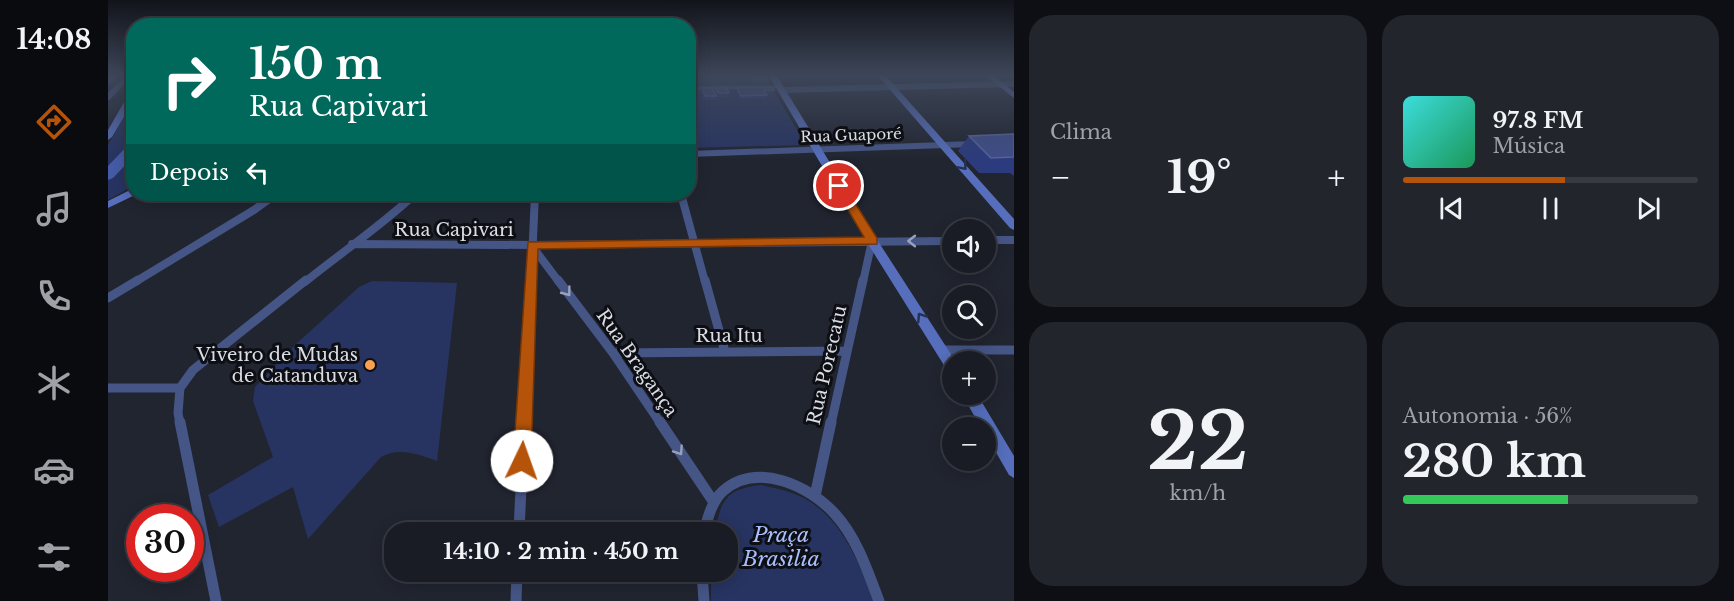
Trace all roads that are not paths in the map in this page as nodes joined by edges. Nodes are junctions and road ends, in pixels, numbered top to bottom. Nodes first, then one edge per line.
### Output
1 (790, 104) edge
2 (908, 104) edge
3 (126, 106) edge
4 (108, 137) edge
5 (982, 144) edge
6 (945, 145) junction
7 (817, 150) junction
8 (696, 154) edge
9 (126, 195) edge
10 (266, 201) edge
11 (407, 201) edge
12 (535, 201) edge
13 (683, 201) edge
14 (108, 205) edge
15 (1014, 226) edge
16 (996, 240) edge
17 (1014, 240) edge
18 (872, 241) junction
19 (942, 241) edge
20 (695, 242) junction
21 (352, 244) junction
22 (532, 245) junction
23 (108, 298) edge
24 (943, 350) joint
25 (1014, 350) edge
26 (846, 351) junction
27 (725, 352) junction
28 (613, 353) junction
29 (180, 387) junction
30 (108, 388) edge
31 (976, 405) edge
32 (1014, 470) edge
33 (815, 496) junction
34 (713, 501) junction
35 (519, 522) edge
36 (707, 522) edge
37 (517, 582) edge
38 (703, 582) edge
39 (216, 601) edge
40 (516, 601) edge
41 (704, 601) edge
42 (879, 601) edge

1 - 7 main road
2 - 6 main road
3 - 4 main road
5 - 6 street, Rua Guaporé
6 - 7 street, Rua Guaporé
6 -> 15 main road
7 - 8 street, Rua Guaporé
7 - 18 main road
9 - 14 main road
10 - 23 street
11 - 21 street
12 - 22 street
13 - 20 street
16 - 17 street
19 -> 18 street, Rua Capivari
18 - 20 street, Rua Capivari
24 -> 18 main road
18 - 26 street, Rua Porecatu
20 - 22 street, Rua Capivari
20 - 27 street
21 - 22 street, Rua Capivari
21 - 29 street
22 -> 28 street, Rua Bragança
22 - 35 street
24 - 25 street
26 - 27 street, Rua Itu
26 - 33 street, Rua Porecatu
27 - 28 street, Rua Itu
28 -> 34 street, Rua Bragança
29 - 30 street
29 - 39 street
31 - 32 main road
33 - 34 street
33 - 42 street
34 - 36 street
37 - 40 street
38 - 41 street

